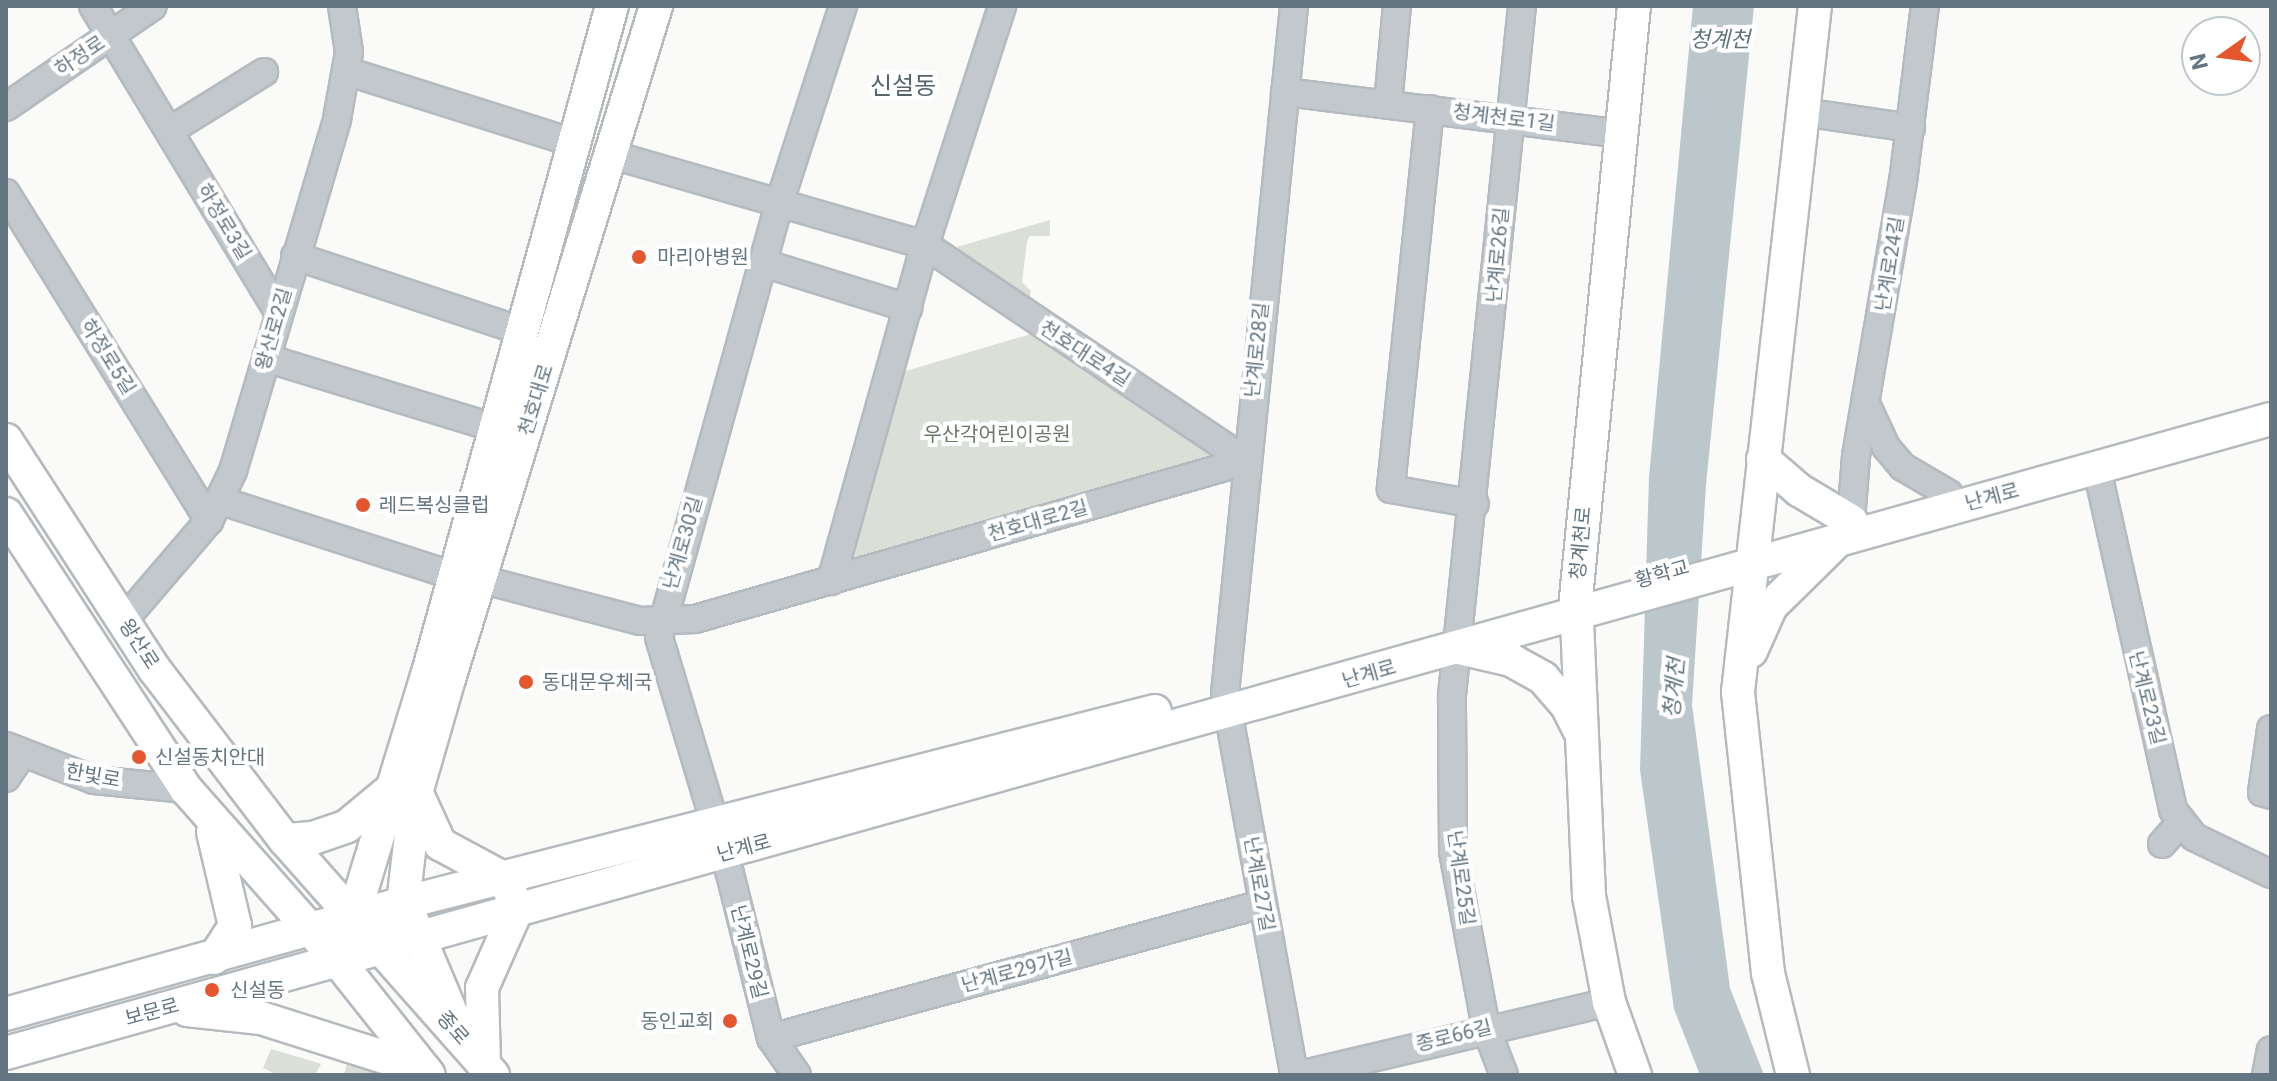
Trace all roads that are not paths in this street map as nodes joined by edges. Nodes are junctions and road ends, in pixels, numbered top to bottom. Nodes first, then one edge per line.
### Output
1 (93, 6) edge
2 (153, 6) edge
3 (342, 6) edge
4 (612, 6) edge
5 (656, 6) edge
6 (843, 6) edge
7 (1002, 6) edge
8 (1294, 6) edge
9 (1397, 6) edge
10 (1522, 6) edge
11 (1634, 6) edge
12 (1815, 6) edge
13 (1925, 6) edge
14 (110, 35) junction
15 (346, 71) junction
16 (264, 72) dead end
17 (1285, 92) junction
18 (1388, 104) junction
19 (6, 107) edge
20 (1430, 109) junction
21 (1803, 112) junction
22 (1511, 118) junction
23 (1911, 128) junction
24 (169, 131) junction
25 (1621, 134) junction
26 (574, 143) junction
27 (613, 155) junction
28 (6, 193) edge
29 (780, 201) junction
30 (925, 245) junction
31 (295, 256) junction
32 (766, 264) junction
33 (908, 308) junction
34 (279, 313) junction
35 (522, 331) junction
36 (266, 358) junction
37 (2271, 404) edge
38 (1867, 406) junction
39 (2271, 419) edge
40 (495, 428) junction
41 (6, 440) edge
42 (1763, 459) junction
43 (1246, 461) junction
44 (2097, 469) junction
45 (1949, 494) junction
46 (1475, 504) junction
47 (214, 510) junction
48 (6, 514) edge
49 (1846, 530) junction
50 (1757, 554) junction
51 (467, 578) junction
52 (831, 581) junction
53 (1585, 605) junction
54 (124, 620) junction
55 (662, 622) junction
56 (1460, 639) junction
57 (1739, 680) junction
58 (1226, 704) junction
59 (2271, 729) edge
60 (1581, 733) junction
61 (14, 750) edge
62 (6, 778) edge
63 (186, 789) junction
64 (405, 790) junction
65 (2271, 795) edge
66 (210, 821) junction
67 (2182, 821) junction
68 (714, 823) junction
69 (285, 840) junction
70 (2162, 844) dead end
71 (724, 853) junction
72 (2271, 874) edge
73 (511, 894) junction
74 (403, 903) junction
75 (1262, 904) junction
76 (353, 918) junction
77 (309, 930) junction
78 (420, 938) junction
79 (383, 949) junction
80 (214, 958) junction
81 (339, 962) junction
82 (221, 993) junction
83 (1609, 1002) junction
84 (164, 1008) junction
85 (6, 1014) edge
86 (1486, 1028) junction
87 (460, 1035) junction
88 (771, 1038) junction
89 (2271, 1050) edge
90 (6, 1053) edge
91 (488, 1070) edge
92 (427, 1073) edge
93 (797, 1075) edge
94 (1294, 1075) edge
95 (1300, 1075) edge
96 (1504, 1075) edge
97 (1635, 1075) edge
98 (1793, 1075) edge
99 (2266, 1075) edge

1 - 14 street, 하정로3길
2 - 14 street, 하정로
3 - 15 street, 왕산로2길
4 - 26 main road, 천호대로
5 - 27 main road, 천호대로
6 - 29 street, 난계로30길
7 - 30 street
8 - 17 street, 난계로28길
9 - 18 street
10 - 22 street, 난계로26길
11 - 25 main road, 청계천로
12 - 21 main road
13 - 23 street, 난계로24길
14 - 19 street, 하정로
14 - 24 street, 하정로3길
15 - 26 street
15 - 31 street, 왕산로2길
16 - 24 street
17 - 18 street, 청계천로1길
17 - 43 street, 난계로28길
18 - 20 street, 청계천로1길
20 - 22 street, 청계천로1길
20 - 46 street
21 - 23 street
21 - 42 main road
22 - 25 street, 청계천로1길
22 - 46 street, 난계로26길
23 - 38 street, 난계로24길
24 - 34 street, 하정로3길
25 - 53 main road, 청계천로
26 - 35 main road, 천호대로
27 - 29 street, 천호대로4길
27 - 51 main road, 천호대로
28 - 47 street, 하정로5길
29 - 30 street, 천호대로4길
29 - 32 street, 난계로30길
30 - 33 street
30 - 43 street, 천호대로4길
31 - 34 street, 왕산로2길
31 - 35 street
32 - 33 street
32 - 55 street, 난계로30길
33 - 52 street
34 - 36 street, 왕산로2길
35 - 40 main road, 천호대로
36 - 40 street, 천호대로
36 - 47 street, 왕산로2길
37 - 45 main road, 난계로
38 - 45 street
38 - 49 street, 난계로24길
39 - 44 main road, 난계로
40 - 51 main road, 천호대로
41 - 54 main road, 왕산로
42 - 49 main road
42 - 50 main road
43 - 52 street, 천호대로2길
43 - 58 street, 난계로28길
44 - 49 main road, 난계로
44 - 67 street, 난계로23길
45 - 49 main road, 난계로
46 - 56 street, 난계로26길
47 - 51 street
47 - 54 street, 왕산로2길
48 - 63 main road, 왕산로
49 - 50 main road, 난계로
49 - 57 main road
50 - 53 main road, 황학교
50 - 57 main road
51 - 55 street, 천호대로2길
51 - 64 main road, 천호대로
52 - 55 street, 천호대로2길
53 - 56 main road, 난계로
53 - 60 main road, 청계천로
54 - 69 main road, 왕산로
55 - 68 street, 난계로30길
56 - 58 main road, 난계로
56 - 60 main road
56 - 86 street, 난계로25길
57 - 98 main road
58 - 68 main road, 난계로
58 - 71 main road, 난계로
58 - 75 street, 난계로27길
59 - 65 street
60 - 83 main road, 청계천로
61 - 62 street
61 - 63 street, 한빛로
63 - 66 main road, 왕산로
64 - 69 main road
64 - 73 main road
64 - 74 main road
64 - 76 main road
66 - 77 main road, 왕산로
66 - 80 main road
67 - 70 street
67 - 72 street, 난계로23길
68 - 71 street, 난계로29길
68 - 73 main road, 난계로
69 - 76 main road, 왕산로
71 - 73 main road, 난계로
71 - 88 street, 난계로29길
73 - 74 main road, 난계로
73 - 78 main road, 난계로
73 - 91 main road
74 - 76 main road, 난계로
74 - 78 main road
74 - 79 main road
75 - 88 street, 난계로29가길
75 - 94 street, 난계로27길
76 - 77 main road, 보문로
76 - 79 main road, 종로
76 - 81 main road
77 - 80 main road, 보문로
77 - 81 main road, 왕산로
78 - 79 main road, 난계로
78 - 87 main road
79 - 81 main road, 보문로
79 - 87 main road, 종로
80 - 82 main road
80 - 85 main road, 보문로
81 - 82 main road, 보문로
81 - 92 main road, 왕산로
82 - 84 main road, 보문로
83 - 86 street, 종로66길
83 - 97 main road, 청계천로
84 - 90 main road, 보문로
84 - 92 main road
86 - 95 street, 종로66길
86 - 96 street, 난계로25길
87 - 91 main road, 종로
88 - 93 street, 난계로29길
89 - 99 street

